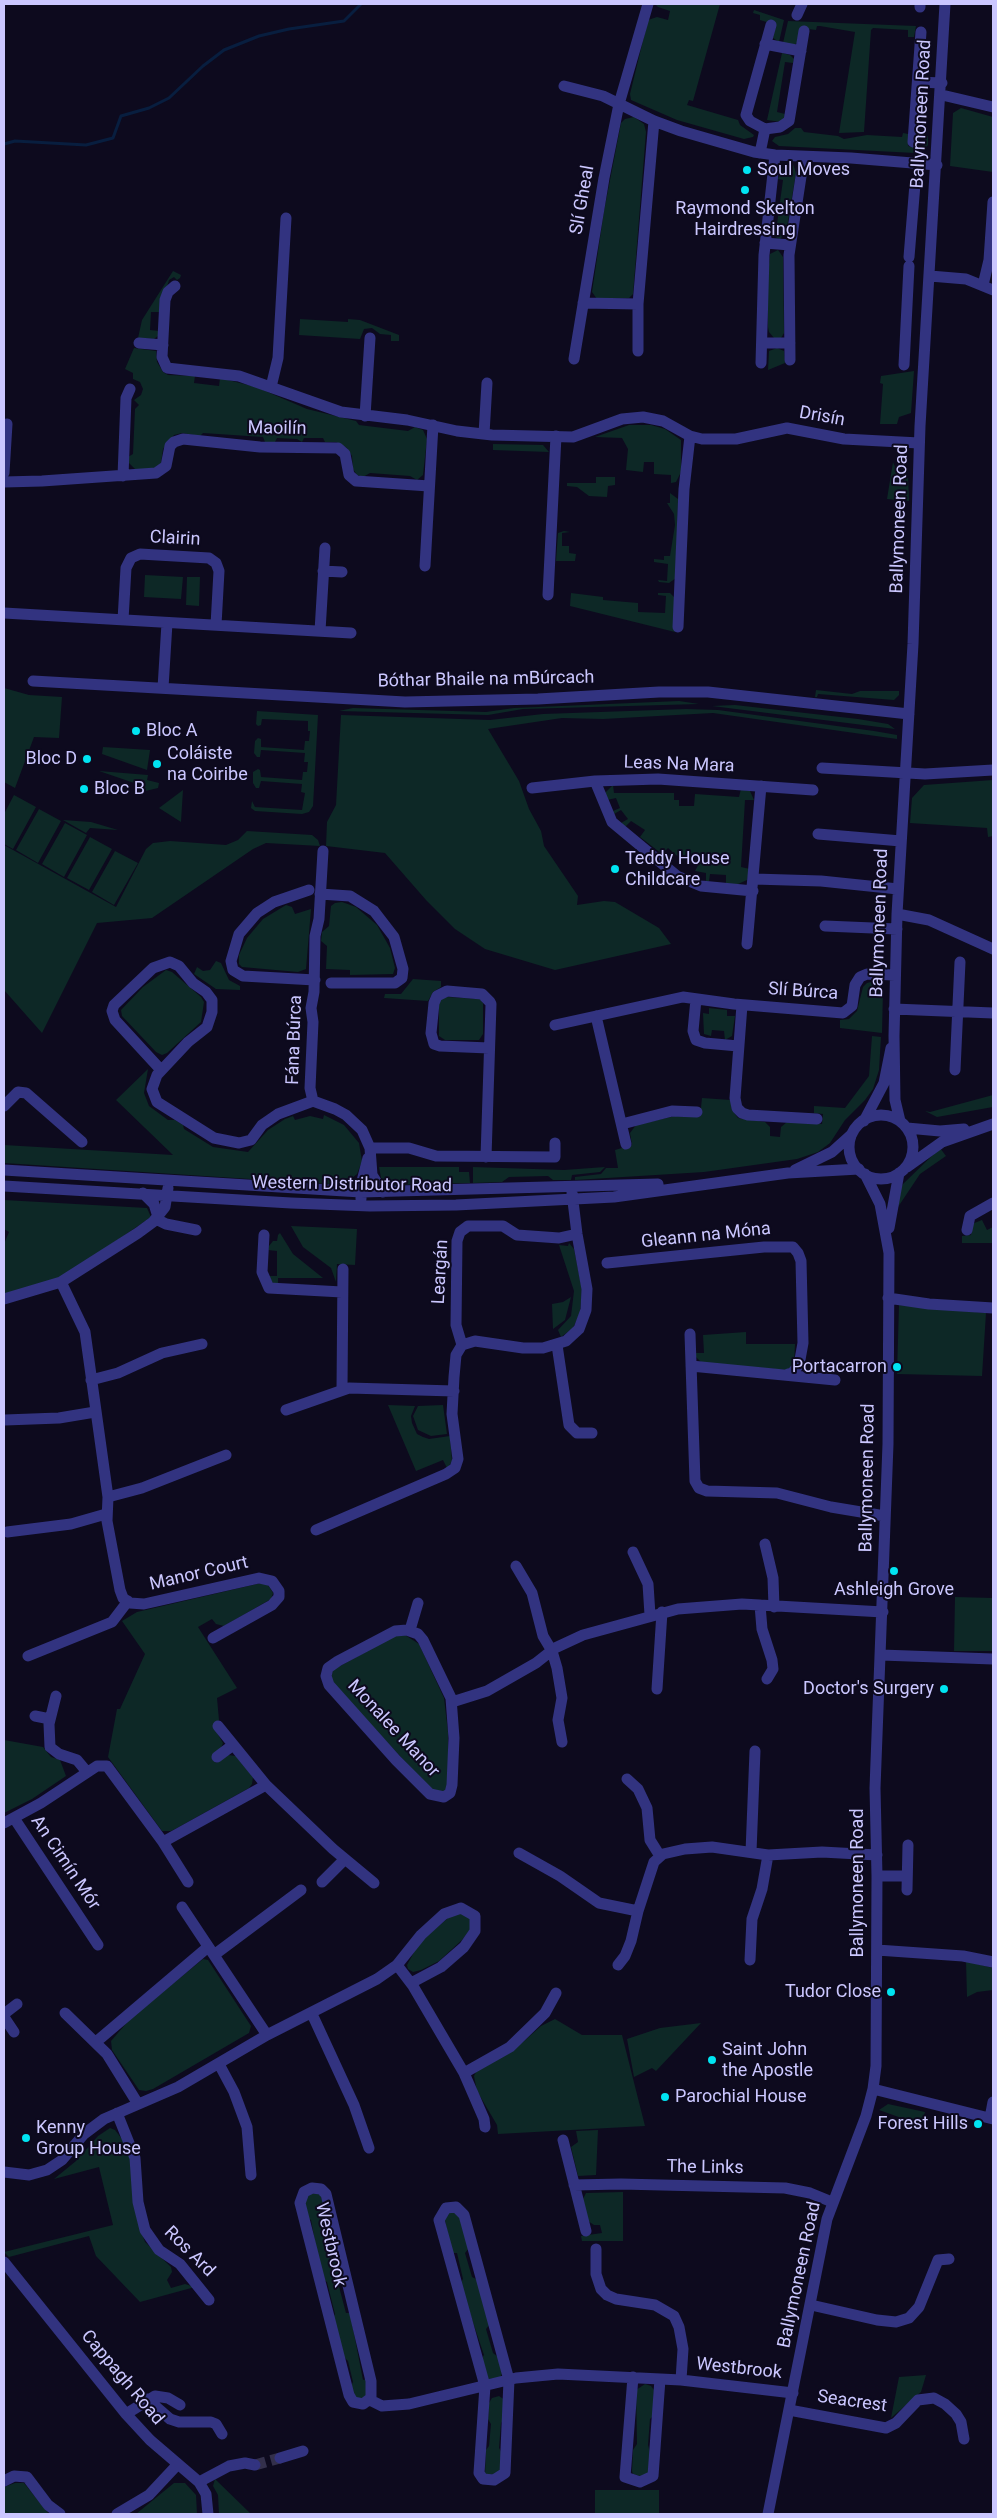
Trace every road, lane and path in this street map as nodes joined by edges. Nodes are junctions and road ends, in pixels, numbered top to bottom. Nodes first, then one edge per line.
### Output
1 (648, 4) edge
2 (802, 4) edge
3 (945, 4) edge
4 (797, 15) dead end
5 (771, 26) dead end
6 (804, 31) dead end
7 (920, 32) dead end
8 (765, 44) junction
9 (801, 52) junction
10 (918, 82) junction
11 (942, 83) junction
12 (564, 86) dead end
13 (942, 95) junction
14 (619, 104) junction
15 (993, 107) edge
16 (654, 121) junction
17 (765, 129) junction
18 (913, 142) dead end
19 (760, 153) junction
20 (775, 155) junction
21 (804, 157) junction
22 (937, 165) junction
23 (915, 184) dead end
24 (993, 202) edge
25 (286, 218) dead end
26 (911, 235) junction
27 (933, 236) junction
28 (764, 243) junction
29 (790, 245) junction
30 (930, 276) junction
31 (175, 286) dead end
32 (988, 288) edge
33 (583, 303) junction
34 (638, 304) junction
35 (907, 318) junction
36 (927, 319) junction
37 (370, 338) dead end
38 (762, 343) junction
39 (790, 343) junction
40 (139, 344) dead end
41 (163, 345) junction
42 (638, 351) dead end
43 (574, 359) dead end
44 (790, 360) dead end
45 (761, 363) dead end
46 (904, 365) dead end
47 (487, 383) dead end
48 (271, 387) junction
49 (130, 389) dead end
50 (366, 416) junction
51 (6, 424) dead end
52 (433, 425) junction
53 (488, 434) junction
54 (556, 436) junction
55 (690, 436) junction
56 (919, 444) junction
57 (4, 473) edge
58 (123, 476) junction
59 (4, 482) edge
60 (429, 486) junction
61 (325, 548) dead end
62 (425, 566) dead end
63 (324, 571) junction
64 (342, 572) dead end
65 (548, 595) dead end
66 (4, 613) edge
67 (123, 620) junction
68 (167, 623) junction
69 (216, 625) junction
70 (678, 627) dead end
71 (320, 631) junction
72 (351, 633) dead end
73 (33, 681) dead end
74 (163, 688) junction
75 (909, 714) junction
76 (822, 768) dead end
77 (993, 770) edge
78 (905, 773) junction
79 (596, 781) junction
80 (761, 786) junction
81 (532, 788) dead end
82 (814, 790) dead end
83 (818, 834) dead end
84 (901, 841) junction
85 (323, 851) dead end
86 (754, 879) junction
87 (898, 889) junction
88 (753, 891) junction
89 (315, 892) junction
90 (897, 914) junction
91 (825, 926) dead end
92 (897, 929) junction
93 (747, 944) dead end
94 (993, 949) edge
95 (960, 962) dead end
96 (895, 975) junction
97 (315, 980) junction
98 (331, 983) dead end
99 (696, 999) junction
100 (742, 1005) junction
101 (894, 1009) junction
102 (958, 1012) junction
103 (993, 1013) edge
104 (596, 1016) junction
105 (555, 1025) dead end
106 (894, 1036) junction
107 (738, 1046) junction
108 (489, 1048) junction
109 (161, 1070) junction
110 (955, 1070) dead end
111 (313, 1101) junction
112 (4, 1106) edge
113 (697, 1112) dead end
114 (817, 1119) dead end
115 (864, 1121) junction
116 (622, 1124) junction
117 (992, 1124) edge
118 (903, 1125) junction
119 (852, 1134) junction
120 (82, 1142) dead end
121 (554, 1143) dead end
122 (626, 1144) dead end
123 (370, 1151) junction
124 (486, 1157) junction
125 (4, 1170) edge
126 (902, 1171) junction
127 (862, 1172) junction
128 (788, 1173) junction
129 (169, 1179) junction
130 (698, 1184) junction
131 (4, 1186) edge
132 (572, 1186) junction
133 (361, 1192) junction
134 (384, 1192) junction
135 (143, 1193) junction
136 (168, 1195) junction
137 (573, 1199) junction
138 (993, 1203) edge
139 (361, 1206) junction
140 (157, 1218) junction
141 (196, 1230) dead end
142 (967, 1230) dead end
143 (577, 1234) junction
144 (264, 1235) dead end
145 (888, 1238) junction
146 (608, 1263) dead end
147 (343, 1269) dead end
148 (61, 1282) junction
149 (342, 1292) junction
150 (888, 1298) junction
151 (4, 1299) edge
152 (993, 1308) edge
153 (690, 1334) dead end
154 (202, 1344) dead end
155 (462, 1345) junction
156 (558, 1345) junction
157 (691, 1366) junction
158 (788, 1374) junction
159 (91, 1380) junction
160 (835, 1380) dead end
161 (342, 1390) junction
162 (454, 1391) junction
163 (286, 1410) dead end
164 (95, 1412) junction
165 (5, 1420) edge
166 (592, 1433) dead end
167 (226, 1455) dead end
168 (108, 1497) junction
169 (106, 1514) junction
170 (884, 1516) junction
171 (316, 1530) dead end
172 (7, 1532) dead end
173 (765, 1544) dead end
174 (633, 1552) dead end
175 (516, 1566) dead end
176 (128, 1601) junction
177 (418, 1603) dead end
178 (760, 1605) junction
179 (774, 1607) junction
180 (883, 1612) junction
181 (656, 1614) junction
182 (410, 1630) junction
183 (213, 1638) dead end
184 (552, 1651) junction
185 (881, 1655) junction
186 (28, 1656) dead end
187 (993, 1659) edge
188 (767, 1680) dead end
189 (657, 1690) dead end
190 (56, 1696) dead end
191 (452, 1702) junction
192 (35, 1716) dead end
193 (50, 1719) junction
194 (218, 1726) dead end
195 (562, 1742) dead end
196 (233, 1745) junction
197 (754, 1751) dead end
198 (218, 1757) dead end
199 (87, 1772) junction
200 (627, 1779) dead end
201 (266, 1785) junction
202 (9, 1820) edge
203 (163, 1842) junction
204 (908, 1846) dead end
205 (751, 1852) junction
206 (519, 1853) dead end
207 (768, 1855) junction
208 (877, 1855) junction
209 (660, 1856) junction
210 (345, 1859) junction
211 (877, 1876) junction
212 (906, 1876) junction
213 (188, 1882) dead end
214 (322, 1882) dead end
215 (374, 1883) dead end
216 (301, 1890) dead end
217 (907, 1890) dead end
218 (182, 1907) dead end
219 (638, 1911) junction
220 (98, 1945) dead end
221 (877, 1950) junction
222 (211, 1951) junction
223 (750, 1960) dead end
224 (993, 1962) edge
225 (397, 1965) junction
226 (618, 1965) dead end
227 (411, 1983) junction
228 (556, 1992) dead end
229 (17, 2004) dead end
230 (65, 2013) dead end
231 (312, 2014) junction
232 (4, 2016) edge
233 (14, 2032) dead end
234 (267, 2035) junction
235 (96, 2042) junction
236 (219, 2064) junction
237 (464, 2073) junction
238 (873, 2089) junction
239 (993, 2102) edge
240 (138, 2104) junction
241 (117, 2113) junction
242 (992, 2118) edge
243 (485, 2127) dead end
244 (564, 2140) dead end
245 (369, 2148) dead end
246 (4, 2172) edge
247 (252, 2175) dead end
248 (574, 2185) junction
249 (832, 2202) junction
250 (586, 2231) dead end
251 (596, 2249) dead end
252 (949, 2259) dead end
253 (4, 2262) edge
254 (210, 2300) dead end
255 (811, 2305) junction
256 (632, 2377) junction
257 (660, 2379) junction
258 (509, 2380) junction
259 (681, 2380) junction
260 (485, 2386) junction
261 (793, 2393) junction
262 (147, 2399) junction
263 (370, 2400) junction
264 (180, 2405) dead end
265 (789, 2410) junction
266 (126, 2414) junction
267 (222, 2434) dead end
268 (964, 2439) dead end
269 (304, 2451) dead end
270 (280, 2458) tunnel mouth
271 (178, 2464) junction
272 (255, 2465) tunnel mouth
273 (4, 2481) edge
274 (199, 2482) junction
275 (60, 2514) edge
276 (117, 2514) edge
277 (208, 2514) edge
278 (768, 2514) edge

1 - 14 street, Slí Gheal
2 - 4 street
3 - 11 street, Ballymoneen Road
5 - 8 street
6 - 9 street
7 - 10 street
8 - 9 street
8 - 17 street
9 - 17 street
10 - 11 street
10 - 18 street
11 - 13 street, Ballymoneen Road
12 - 14 street
13 - 15 street
13 - 22 street, Ballymoneen Road
14 - 16 street
14 - 33 street, Slí Gheal
16 - 19 street
16 - 34 street
17 - 19 street
19 - 20 street
20 - 21 street
20 - 28 street
21 - 22 street
21 - 29 street
22 - 27 street, Ballymoneen Road
23 - 26 street
24 - 32 street
25 - 48 street
26 - 27 street
26 - 35 street
27 - 30 street, Ballymoneen Road
28 - 29 street
28 - 38 street
29 - 39 street
30 - 32 street
30 - 36 street, Ballymoneen Road
31 - 41 street, Maoilín
33 - 34 street
33 - 43 street, Slí Gheal
34 - 42 street
35 - 36 street
35 - 46 street
36 - 56 street, Ballymoneen Road
37 - 50 street
38 - 39 street
38 - 45 street
39 - 44 street
40 - 41 street
41 - 48 street, Maoilín
47 - 53 street
48 - 50 street, Maoilín
49 - 58 street
50 - 52 street, Maoilín
51 - 57 street
52 - 53 street, Maoilín
52 - 60 street
53 - 54 street, Drisín
54 - 55 street, Drisín
54 - 65 street
55 - 56 street, Drisín
55 - 70 street
56 - 75 street, Ballymoneen Road
58 - 59 street, Maoilín
58 - 60 street, Maoilín
60 - 62 street
61 - 63 street
63 - 64 street
63 - 71 street
66 - 67 street
67 - 68 street
67 - 69 street, Clairin
68 - 69 street
68 - 74 street
69 - 71 street
71 - 72 street
73 - 74 street, Bóthar Bhaile na mBúrcach
74 - 75 street, Bóthar Bhaile na mBúrcach
75 - 78 street, Ballymoneen Road
76 - 78 street
77 - 78 street
78 - 84 street, Ballymoneen Road
79 - 80 street, Leas Na Mara
79 - 81 street, Leas Na Mara
79 - 88 street
80 - 82 street, Leas Na Mara
80 - 86 street
83 - 84 street
84 - 87 street, Ballymoneen Road
85 - 89 street, Fána Búrca
86 - 87 street
86 - 88 street
87 - 90 street, Ballymoneen Road
88 - 93 street
89 - 97 street, Fána Búrca
89 - 97 street, Fána Búrca
89 - 98 street, Fána Búrca
90 - 92 street, Ballymoneen Road
90 - 94 street
91 - 92 street
92 - 96 street, Ballymoneen Road
95 - 102 street
96 - 100 street, Slí Búrca
96 - 101 street, Ballymoneen Road
97 - 111 street, Fána Búrca
99 - 100 street, Slí Búrca
99 - 104 street, Slí Búrca
99 - 107 street
100 - 107 street, Slí Búrca
101 - 102 street
101 - 106 street, Ballymoneen Road
102 - 103 street
102 - 110 street
104 - 105 street, Slí Búrca
104 - 116 street
106 - 115 street, Ballymoneen Road
106 - 118 street, Ballymoneen Road
107 - 114 street, Slí Búrca
108 - 108 street
108 - 124 street
109 - 109 street, Fána Búrca
109 - 111 street, Fána Búrca
111 - 123 street, Fána Búrca
112 - 120 street
113 - 116 street
115 - 118 street
115 - 119 street
116 - 122 street
117 - 118 street
117 - 126 street
118 - 126 street
119 - 127 street
119 - 128 street, Western Distributor Road
121 - 124 street
123 - 124 street
123 - 133 street
123 - 134 street, Fána Búrca
125 - 129 street, Western Distributor Road
126 - 127 street
126 - 145 street, Ballymoneen Road
127 - 128 street, Western Distributor Road
127 - 145 street, Ballymoneen Road
128 - 130 street, Western Distributor Road
129 - 133 street, Western Distributor Road
129 - 136 street
130 - 132 street, Western Distributor Road
130 - 137 street, Western Distributor Road
131 - 135 street, Western Distributor Road
132 - 134 street, Western Distributor Road
132 - 137 street
133 - 134 street, Western Distributor Road
133 - 139 street
135 - 136 street, Western Distributor Road
135 - 140 street
136 - 139 street, Western Distributor Road
136 - 140 street
137 - 139 street, Western Distributor Road
137 - 143 street
138 - 142 street
140 - 141 street
140 - 148 street
143 - 155 street, Leargán
143 - 156 street
144 - 149 street
145 - 150 street, Ballymoneen Road
146 - 158 street, Gleann na Móna
147 - 149 street
148 - 151 street
148 - 159 street, Manor Court
149 - 161 street
150 - 152 street
150 - 170 street, Ballymoneen Road
153 - 157 street
154 - 159 street
155 - 156 street
155 - 162 street
156 - 166 street
157 - 158 street
157 - 170 street
158 - 160 street
159 - 164 street, Manor Court
161 - 162 street
161 - 163 street
162 - 171 street
164 - 165 street
164 - 168 street, Manor Court
167 - 168 street
168 - 169 street, Manor Court
169 - 172 street
169 - 176 street, Manor Court
170 - 180 street, Ballymoneen Road
173 - 179 street
174 - 181 street
175 - 184 street
176 - 183 street, Manor Court
176 - 186 street, Manor Court
177 - 182 street
178 - 179 street
178 - 181 street
178 - 188 street
179 - 180 street
180 - 185 street, Ballymoneen Road
181 - 184 street
181 - 189 street
182 - 191 street, Monalee Manor
182 - 191 street, Monalee Manor
184 - 191 street
184 - 195 street
185 - 187 street
185 - 208 street, Ballymoneen Road
190 - 193 street
192 - 193 street
193 - 199 street
194 - 196 street
196 - 198 street
196 - 201 street
197 - 205 street
199 - 202 street, An Cimín Mór
199 - 203 street, An Cimín Mór
200 - 209 street
201 - 203 street
201 - 210 street
202 - 220 street, An Cimín Mór
203 - 213 street, An Cimín Mór
204 - 212 street
205 - 207 street
205 - 209 street
206 - 219 street
207 - 208 street
207 - 223 street
208 - 211 street, Ballymoneen Road
209 - 219 street
210 - 214 street
210 - 215 street
211 - 212 street
211 - 221 street, Ballymoneen Road
212 - 217 street
216 - 222 street
218 - 222 street
219 - 226 street
221 - 224 street
221 - 238 street, Ballymoneen Road
222 - 234 street
222 - 235 street
225 - 227 street
225 - 227 street
225 - 231 street
227 - 237 street
228 - 237 street
229 - 232 street
230 - 235 street
231 - 234 street
231 - 245 street
232 - 233 street
234 - 236 street
235 - 240 street
236 - 240 street
236 - 247 street
237 - 243 street
238 - 242 street
238 - 249 street, Ballymoneen Road
239 - 242 street
240 - 241 street
241 - 246 street
241 - 254 street, Ros Ard
244 - 248 street
248 - 249 street, The Links
248 - 250 street
249 - 255 street, Ballymoneen Road
251 - 259 street, Westbrook
252 - 255 street
253 - 266 street, Cappagh Road
255 - 261 street, Ballymoneen Road
256 - 257 street, Westbrook
256 - 257 street
256 - 258 street, Westbrook
257 - 259 street, Westbrook
258 - 260 street, Westbrook
258 - 260 street
258 - 260 street
259 - 261 street, Westbrook
260 - 263 street, Westbrook
261 - 265 street, Ballymoneen Road
262 - 264 street
262 - 266 street
262 - 267 street
263 - 263 street, Westbrook
265 - 268 street, Seacrest
265 - 278 street, Ballymoneen Road
266 - 271 street, Cappagh Road
269 - 270 street
271 - 274 street, Cappagh Road
271 - 276 street
272 - 274 street
273 - 275 street
274 - 277 street

